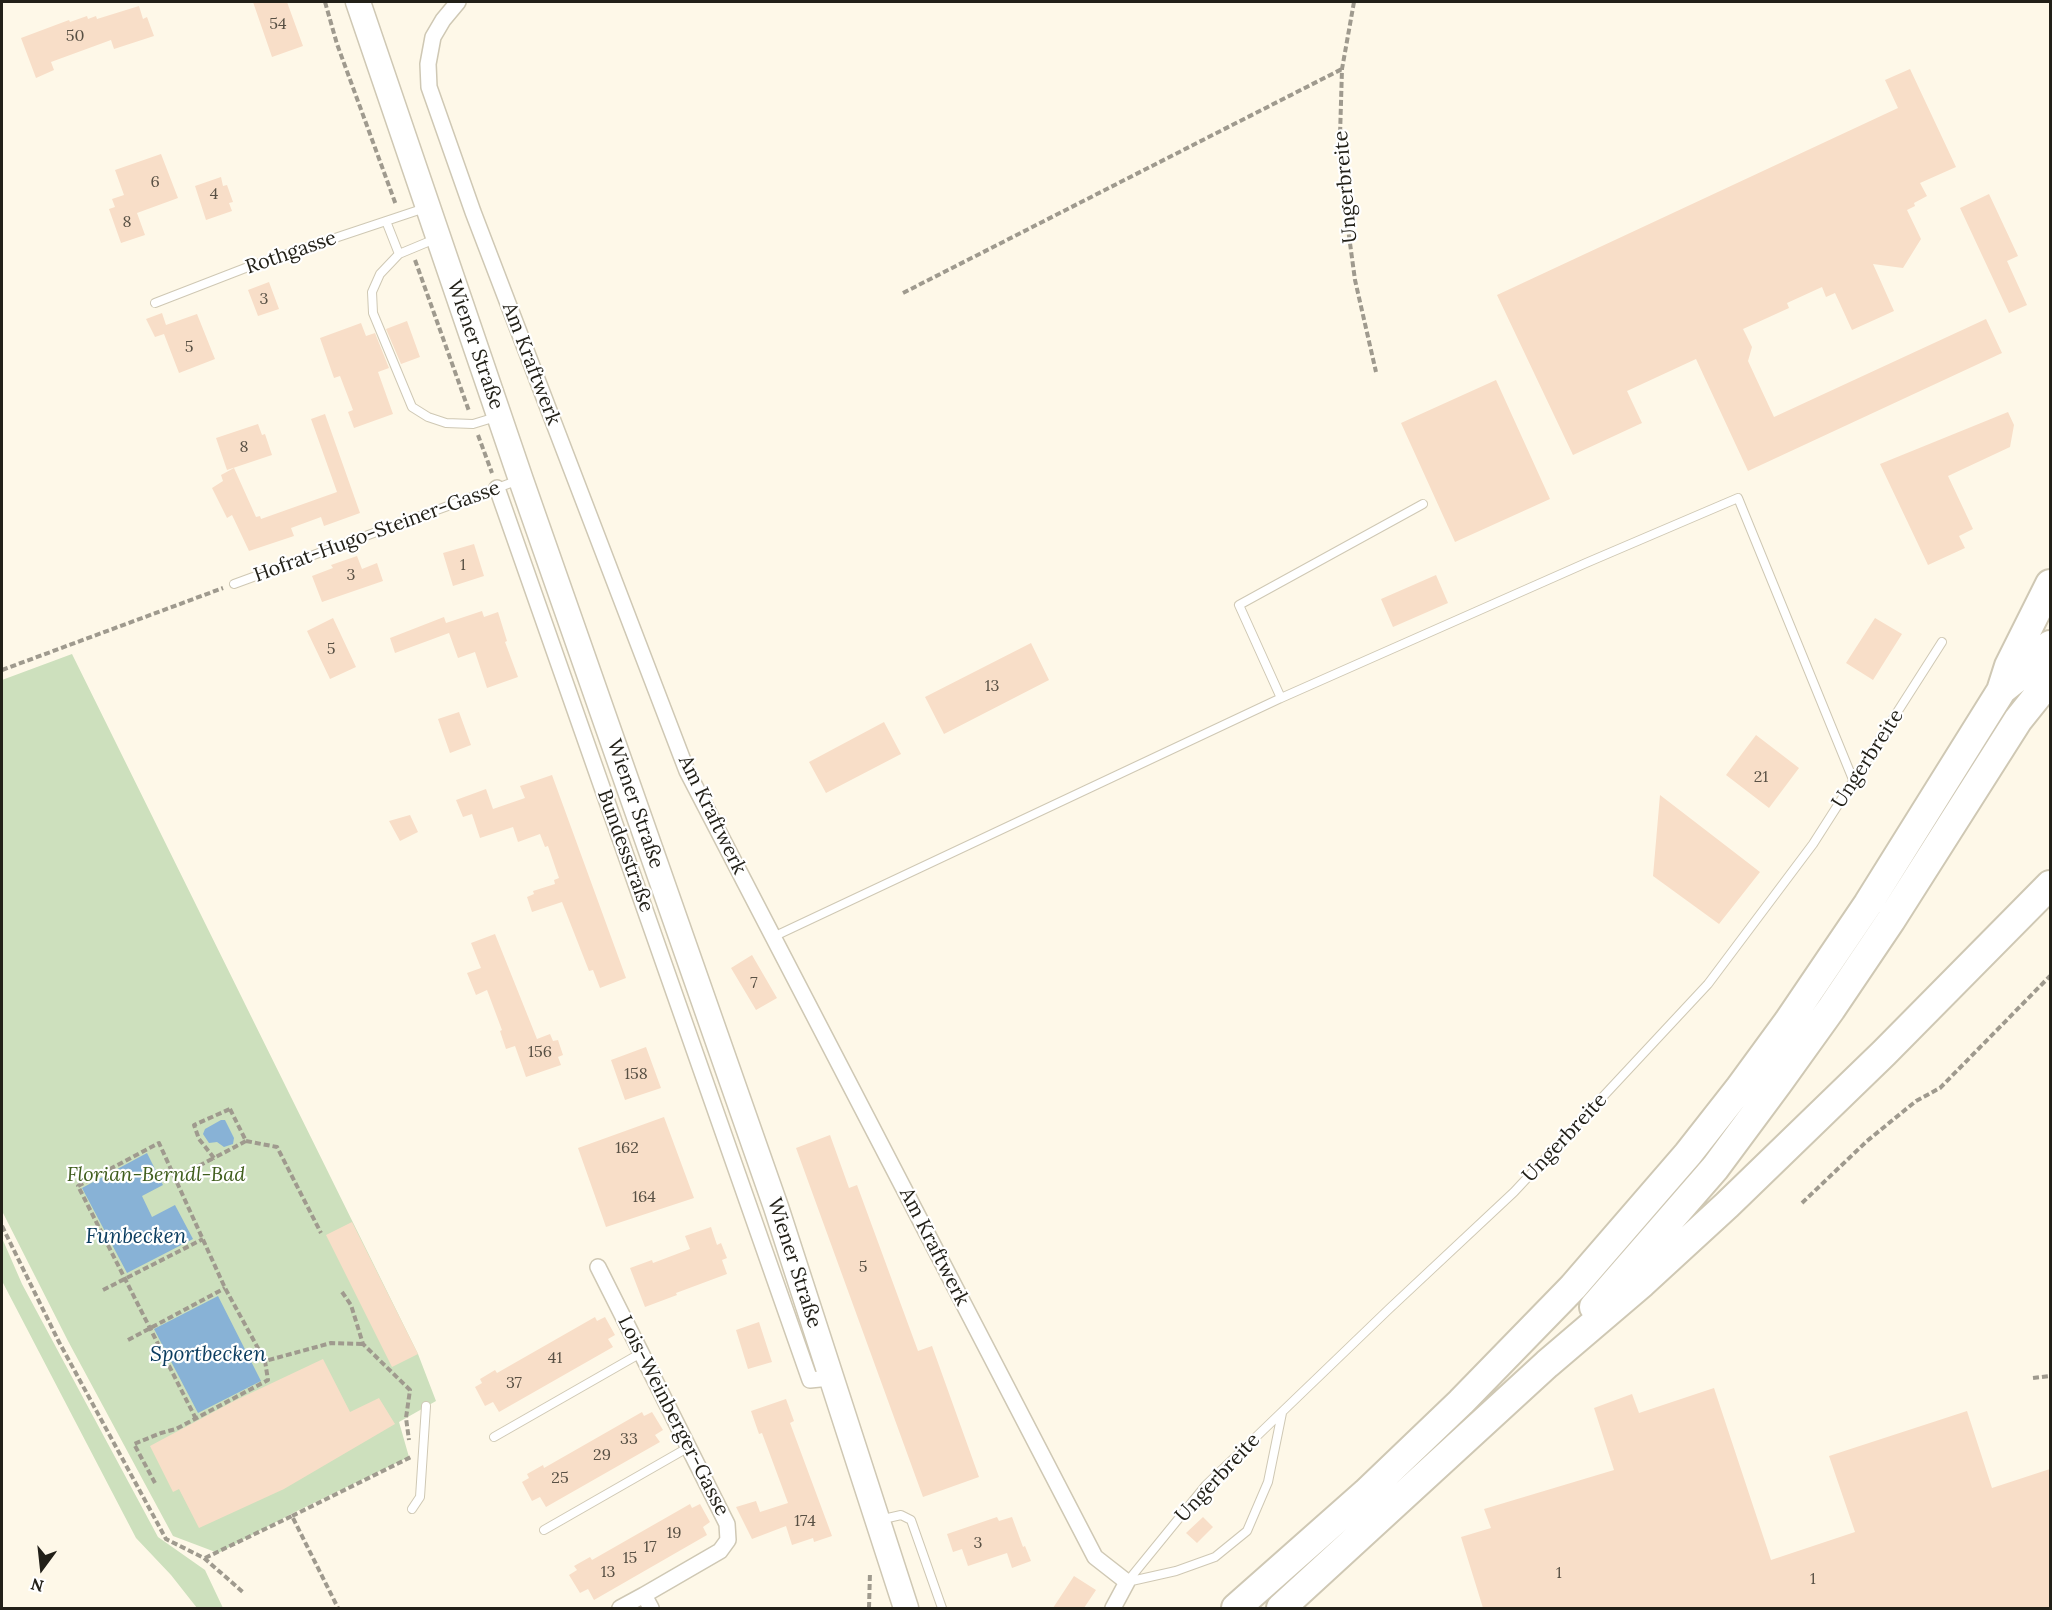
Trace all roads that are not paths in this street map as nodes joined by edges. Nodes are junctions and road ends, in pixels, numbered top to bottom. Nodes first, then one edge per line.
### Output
1 (358, 2) edge
2 (458, 2) edge
3 (428, 207) junction
4 (386, 221) junction
5 (439, 238) junction
6 (399, 254) junction
7 (155, 303) dead end
8 (499, 416) junction
9 (521, 480) junction
10 (497, 488) junction
11 (1424, 504) dead end
12 (234, 584) road end
13 (2050, 584) edge
14 (1942, 642) dead end
15 (2050, 645) edge
16 (2050, 680) edge
17 (2001, 692) junction
18 (1281, 698) junction
19 (1854, 782) junction
20 (2050, 885) edge
21 (773, 937) junction
22 (776, 1207) junction
23 (753, 1215) junction
24 (598, 1267) dead end
25 (640, 1353) junction
26 (1547, 1364) junction
27 (831, 1378) junction
28 (426, 1406) dead end
29 (1282, 1412) junction
30 (494, 1437) dead end
31 (688, 1448) junction
32 (412, 1509) dead end
33 (877, 1521) junction
34 (544, 1530) dead end
35 (1127, 1582) junction
36 (647, 1602) edge
37 (620, 1608) edge
38 (906, 1608) edge
39 (942, 1608) edge
40 (1113, 1608) edge
41 (1236, 1608) edge
42 (1281, 1608) edge

1 - 3 main road, Wiener Straße
2 - 21 street, Am Kraftwerk
3 - 4 lane, Rothgasse
3 - 5 main road, Wiener Straße
4 - 6 lane
4 - 7 lane, Rothgasse
5 - 6 lane
5 - 8 main road, Wiener Straße
6 - 8 lane
8 - 9 main road, Wiener Straße
9 - 10 lane, Hofrat-Hugo-Steiner-Gasse
9 - 22 main road, Wiener Straße
10 - 12 lane, Hofrat-Hugo-Steiner-Gasse
10 - 23 street, Bundesstraße
11 - 18 lane
13 - 17 highway
14 - 19 lane, Ungerbreite
15 - 17 highway
16 - 26 highway
17 - 41 highway
18 - 19 lane
18 - 21 lane
19 - 29 lane, Ungerbreite
20 - 26 highway
21 - 35 street, Am Kraftwerk
22 - 23 street
22 - 27 main road, Wiener Straße
23 - 27 street, Bundesstraße
24 - 25 street, Lois-Weinberger-Gasse
25 - 30 lane
25 - 31 street, Lois-Weinberger-Gasse
26 - 42 highway
27 - 33 main road, Wiener Straße
28 - 32 lane
29 - 35 lane, Ungerbreite
29 - 35 lane
31 - 34 lane
31 - 36 street, Lois-Weinberger-Gasse
33 - 38 main road, Wiener Straße
33 - 39 lane
35 - 40 street
36 - 37 street, Lois-Weinberger-Gasse

